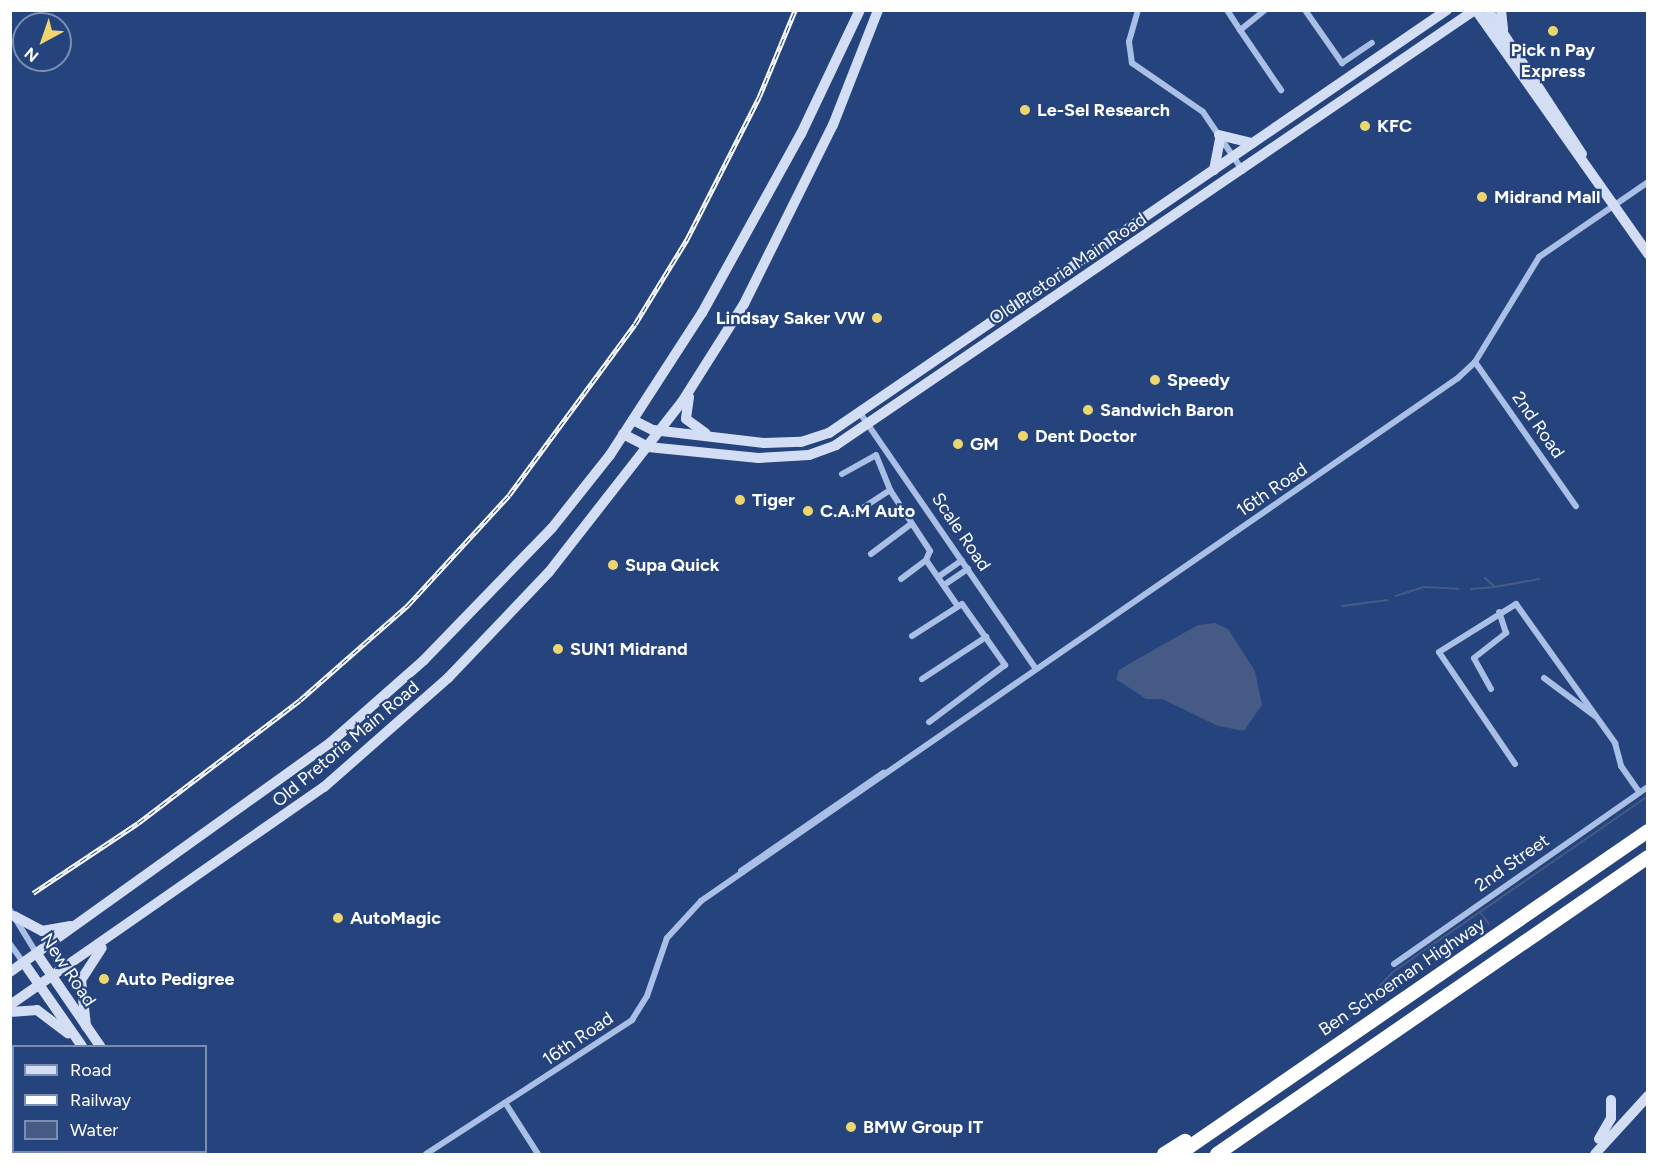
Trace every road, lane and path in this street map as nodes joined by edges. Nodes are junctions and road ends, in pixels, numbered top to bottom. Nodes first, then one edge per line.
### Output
1 (860, 10) edge
2 (878, 10) edge
3 (1138, 10) edge
4 (1227, 10) edge
5 (1265, 10) edge
6 (1305, 10) edge
7 (1447, 10) edge
8 (1476, 10) edge
9 (1488, 10) edge
10 (1501, 10) edge
11 (1240, 30) junction
12 (1503, 30) junction
13 (1372, 43) dead end
14 (1281, 90) dead end
15 (1220, 136) junction
16 (1252, 143) junction
17 (1234, 156) junction
18 (1586, 162) junction
19 (1213, 170) junction
20 (1243, 171) junction
21 (1647, 182) edge
22 (1613, 204) junction
23 (1647, 254) edge
24 (1475, 362) junction
25 (701, 372) junction
26 (860, 413) junction
27 (633, 420) junction
28 (870, 425) junction
29 (660, 431) junction
30 (623, 434) junction
31 (720, 439) junction
32 (648, 447) junction
33 (842, 474) dead end
34 (890, 490) junction
35 (1576, 506) dead end
36 (855, 513) dead end
37 (910, 524) junction
38 (871, 554) dead end
39 (926, 560) junction
40 (962, 560) junction
41 (968, 569) junction
42 (938, 577) junction
43 (901, 579) dead end
44 (944, 585) junction
45 (957, 604) junction
46 (1499, 612) junction
47 (912, 636) dead end
48 (986, 637) junction
49 (1036, 669) junction
50 (1544, 678) dead end
51 (922, 679) dead end
52 (1491, 689) dead end
53 (1596, 716) junction
54 (929, 722) dead end
55 (1515, 764) dead end
56 (1647, 787) edge
57 (1640, 792) junction
58 (1647, 831) edge
59 (1647, 857) edge
60 (12, 913) edge
61 (78, 924) junction
62 (124, 927) junction
63 (10, 944) edge
64 (37, 954) junction
65 (24, 963) junction
66 (1394, 964) dead end
67 (10, 972) edge
68 (51, 976) junction
69 (39, 984) junction
70 (10, 1005) edge
71 (10, 1012) edge
72 (86, 1026) junction
73 (81, 1044) edge
74 (99, 1045) edge
75 (1647, 1096) edge
76 (1611, 1100) dead end
77 (506, 1104) junction
78 (1244, 1108) junction
79 (1266, 1121) junction
80 (426, 1155) edge
81 (538, 1155) edge
82 (1164, 1155) edge
83 (1179, 1155) edge
84 (1217, 1155) edge
85 (1229, 1155) edge
86 (1590, 1155) edge
87 (1595, 1155) edge

1 - 27 main road, Old Pretoria Main Road
2 - 25 main road, Old Pretoria Main Road
3 - 15 street
4 - 11 street
5 - 11 street
6 - 13 street
7 - 16 main road, Old Pretoria Main Road
8 - 18 main road
8 - 20 main road, Old Pretoria Main Road
9 - 12 main road
10 - 12 main road
11 - 14 street
12 - 18 main road
15 - 16 main road
15 - 17 street
15 - 19 main road
16 - 17 main road, Old Pretoria Main Road
17 - 19 main road, Old Pretoria Main Road
17 - 20 street
18 - 22 main road
19 - 26 main road, Old Pretoria Main Road
20 - 28 main road, Old Pretoria Main Road
21 - 22 street, 16th Road
22 - 23 main road
22 - 24 street, 16th Road
24 - 35 street, 2nd Road
24 - 49 street, 16th Road
25 - 29 main road, Old Pretoria Main Road
25 - 31 main road
26 - 28 street, Scale Road
26 - 31 main road, Old Pretoria Main Road
27 - 29 main road, Old Pretoria Main Road
27 - 30 main road, Old Pretoria Main Road
28 - 32 main road, Old Pretoria Main Road
28 - 40 street, Scale Road
29 - 31 main road, Old Pretoria Main Road
29 - 32 main road, Old Pretoria Main Road
30 - 32 main road, Old Pretoria Main Road
30 - 61 main road, Old Pretoria Main Road
32 - 62 main road, Old Pretoria Main Road
33 - 34 street
34 - 36 street
34 - 37 street
37 - 38 street
37 - 39 street
39 - 42 street
39 - 43 street
40 - 41 street, Scale Road
40 - 42 street
41 - 44 street
41 - 49 street, Scale Road
42 - 44 street
44 - 45 street
45 - 47 street
45 - 48 street
46 - 52 street
46 - 53 street
46 - 55 street
48 - 51 street
48 - 54 street
49 - 77 street, 16th Road
50 - 53 street
53 - 57 street
56 - 57 street, 2nd Street
57 - 66 street, 2nd Street
58 - 78 highway, Ben Schoeman Highway
59 - 79 highway
60 - 61 main road
60 - 64 street, New Road
61 - 64 main road, Old Pretoria Main Road
62 - 68 main road, Old Pretoria Main Road
62 - 72 main road
63 - 65 street, New Road
64 - 65 main road, Old Pretoria Main Road
64 - 68 main road, New Road
65 - 67 main road, Old Pretoria Main Road
65 - 69 main road, New Road
68 - 69 main road, Old Pretoria Main Road
68 - 72 main road, New Road
69 - 70 main road, Old Pretoria Main Road
69 - 73 main road, New Road
71 - 73 main road
72 - 74 main road, New Road
75 - 87 main road
76 - 86 main road
77 - 80 street, 16th Road
77 - 81 street
78 - 82 highway
78 - 83 highway, Ben Schoeman Highway
79 - 84 highway
79 - 85 highway

